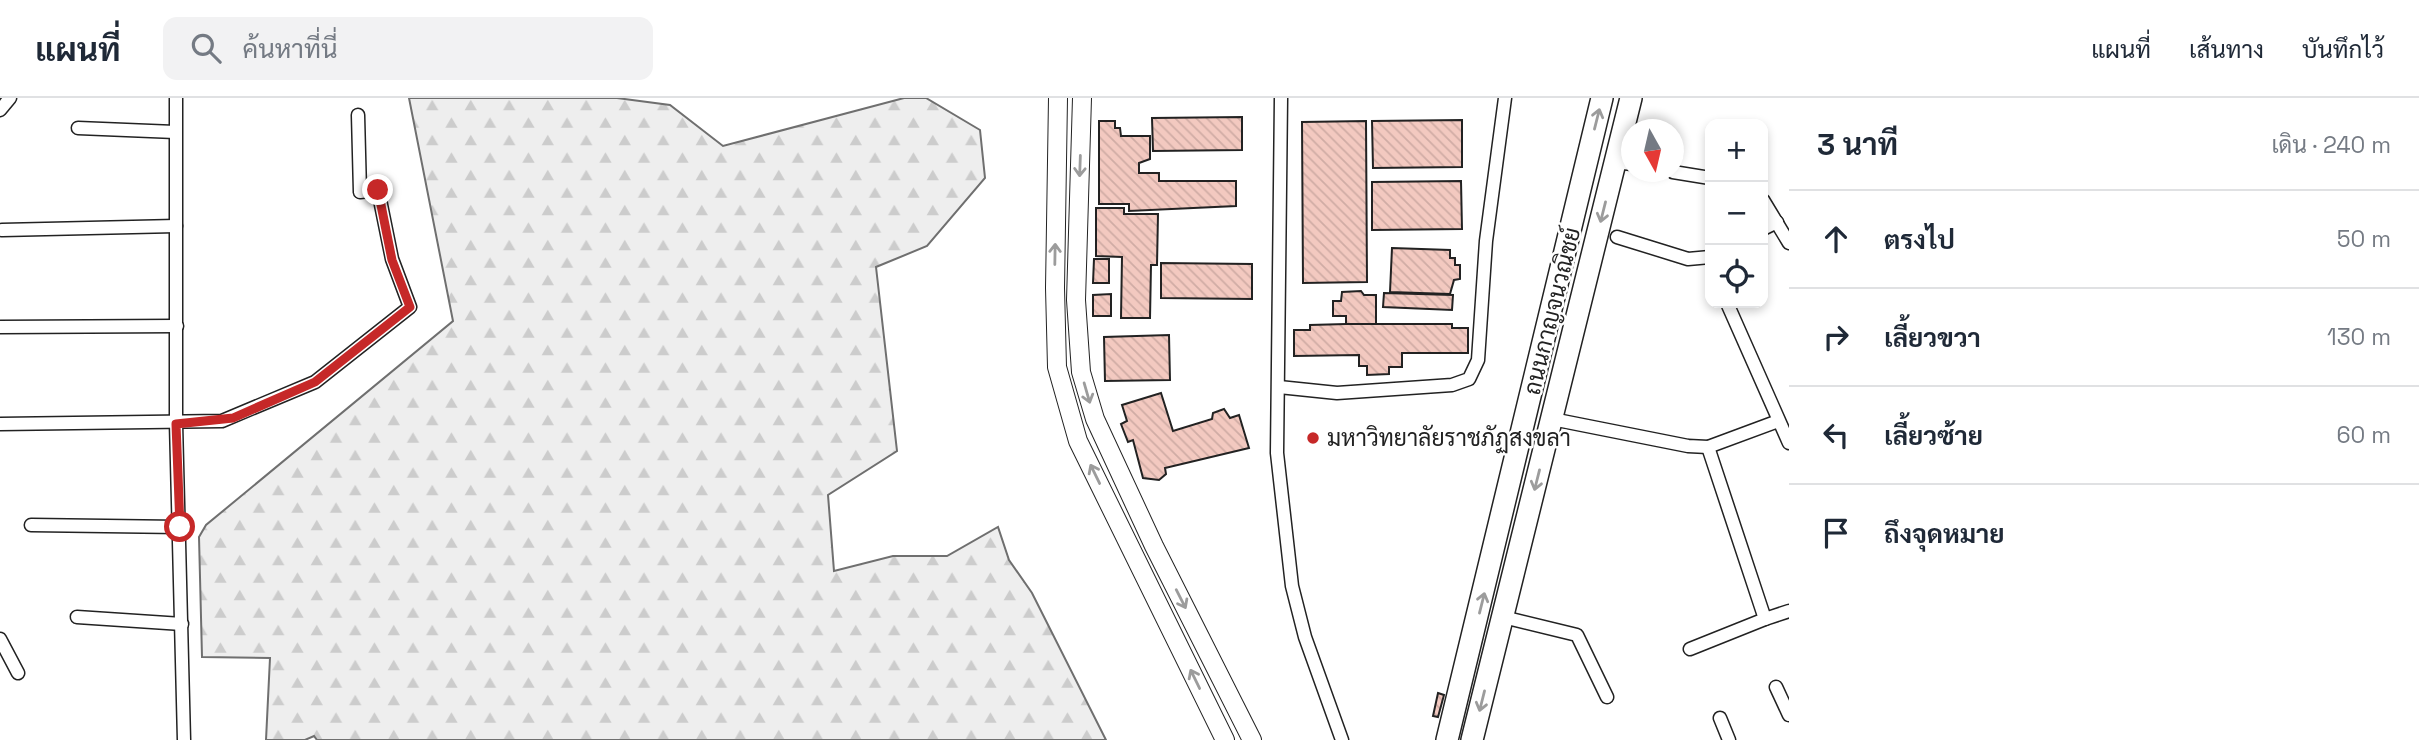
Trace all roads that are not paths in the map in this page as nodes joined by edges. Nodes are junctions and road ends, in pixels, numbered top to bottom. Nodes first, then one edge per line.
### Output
1 (10, 98) edge
2 (176, 98) edge
3 (1058, 98) edge
4 (1082, 98) edge
5 (1281, 98) edge
6 (1505, 98) edge
7 (1602, 98) edge
8 (1631, 98) edge
9 (0, 110) edge
10 (358, 115) dead end
11 (1628, 119) edge
12 (78, 128) dead end
13 (175, 132) junction
14 (1621, 170) edge
15 (1684, 174) edge
16 (1705, 177) edge
17 (1768, 208) edge
18 (1777, 222) junction
19 (176, 226) junction
20 (1768, 226) edge
21 (2, 230) dead end
22 (1617, 237) dead end
23 (1789, 243) edge
24 (1705, 257) edge
25 (1729, 308) edge
26 (177, 326) junction
27 (0, 327) edge
28 (1279, 387) junction
29 (1552, 419) junction
30 (1777, 421) junction
31 (0, 424) edge
32 (176, 424) junction
33 (1789, 443) edge
34 (1709, 447) junction
35 (31, 525) dead end
36 (180, 527) junction
37 (1789, 611) edge
38 (77, 617) dead end
39 (1503, 617) junction
40 (1765, 619) junction
41 (182, 624) junction
42 (0, 639) edge
43 (1690, 649) dead end
44 (18, 673) dead end
45 (1776, 687) dead end
46 (1607, 697) dead end
47 (1789, 715) edge
48 (1720, 718) dead end
49 (184, 740) edge
50 (1225, 740) edge
51 (1252, 740) edge
52 (1342, 740) edge
53 (1447, 740) edge
54 (1472, 740) edge
55 (1729, 740) edge

1 - 9 street
2 - 13 street
50 -> 3 main road
4 -> 51 main road
5 - 28 street
6 - 28 street
53 -> 7 main road, ถนนกาญจนวณิชย์
8 - 11 main road, ถนนกาญจนวณิชย์
10 - 32 street
12 - 13 street
13 - 19 street
14 -> 29 main road, ถนนกาญจนวณิชย์
15 - 16 street
17 - 18 street
18 - 20 street
18 - 23 street
19 - 21 street
19 - 26 street
22 - 24 street
25 - 30 street
26 - 27 street
26 - 32 street
28 - 52 street
29 - 34 street
29 -> 39 main road, ถนนกาญจนวณิชย์
30 - 33 street
30 - 34 street
31 - 32 street
32 - 36 street
34 - 40 street
35 - 36 street
36 - 41 street
37 - 40 street
38 - 41 street
39 - 46 street
39 -> 54 main road, ถนนกาญจนวณิชย์
40 - 43 street
41 - 49 street
42 - 44 street
45 - 47 street
48 - 55 street

